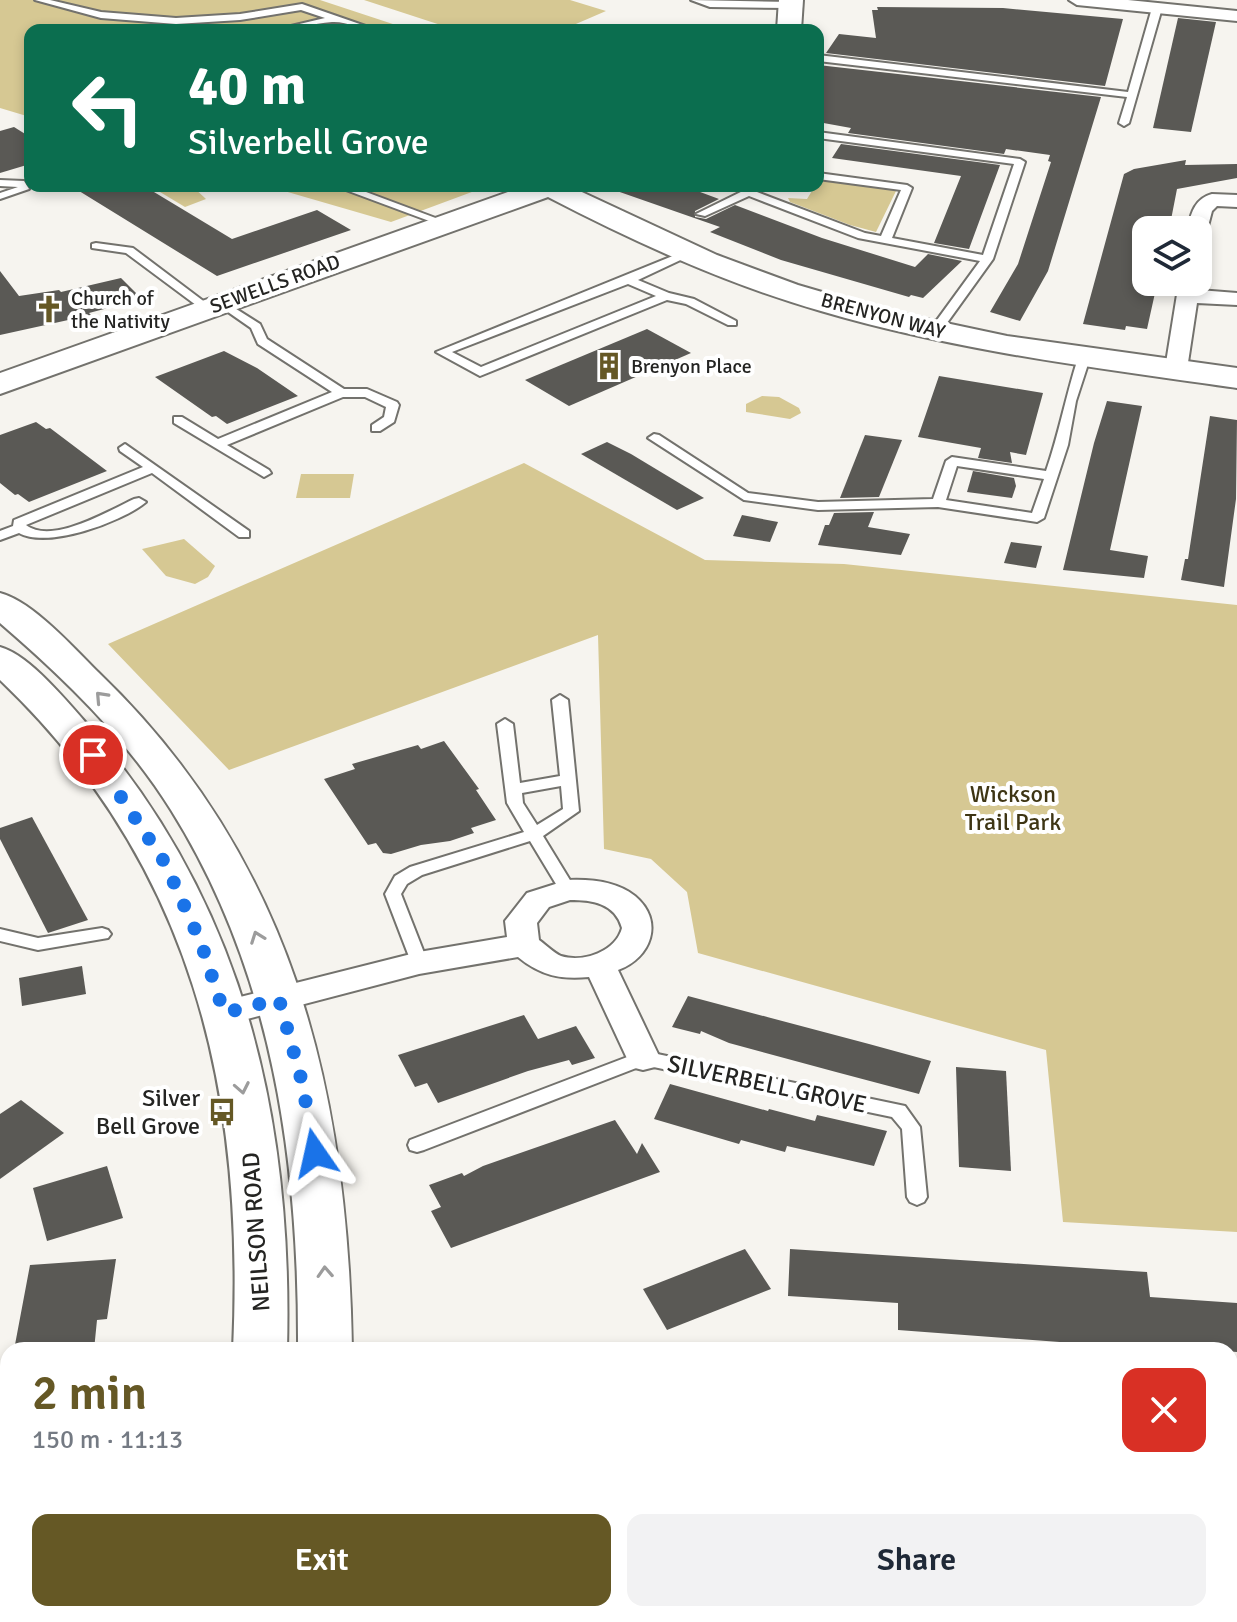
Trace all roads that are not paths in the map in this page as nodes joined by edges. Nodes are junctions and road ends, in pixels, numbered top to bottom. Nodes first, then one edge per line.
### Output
1 (39, 0) edge
2 (695, 0) edge
3 (1077, 0) edge
4 (791, 2) edge
5 (1188, 6) edge
6 (1157, 8) junction
7 (1237, 16) edge
8 (335, 18) junction
9 (176, 21) junction
10 (183, 24) edge
11 (307, 24) edge
12 (354, 24) edge
13 (789, 24) edge
14 (824, 59) edge
15 (1133, 95) junction
16 (1124, 123) dead end
17 (824, 135) edge
18 (824, 177) edge
19 (0, 183) edge
20 (358, 192) edge
21 (534, 192) edge
22 (563, 192) edge
23 (748, 192) joint
24 (0, 196) edge
25 (1237, 201) edge
26 (701, 214) dead end
27 (1200, 216) edge
28 (444, 223) junction
29 (885, 241) junction
30 (96, 246) dead end
31 (685, 254) junction
32 (987, 259) junction
33 (628, 280) junction
34 (1212, 294) edge
35 (666, 296) junction
36 (1188, 296) edge
37 (1237, 299) edge
38 (215, 306) junction
39 (732, 323) dead end
40 (935, 331) junction
41 (1084, 358) junction
42 (1176, 369) junction
43 (1237, 378) edge
44 (0, 384) edge
45 (341, 393) junction
46 (178, 420) dead end
47 (376, 428) dead end
48 (654, 438) dead end
49 (217, 444) junction
50 (125, 448) dead end
51 (153, 468) junction
52 (264, 473) dead end
53 (1052, 476) junction
54 (139, 502) dead end
55 (938, 503) junction
56 (20, 528) junction
57 (244, 534) dead end
58 (0, 536) edge
59 (0, 604) edge
60 (0, 659) edge
61 (560, 700) dead end
62 (505, 724) dead end
63 (566, 780) junction
64 (513, 789) junction
65 (534, 834) junction
66 (568, 890) junction
67 (102, 934) dead end
68 (0, 935) edge
69 (524, 945) junction
70 (419, 963) junction
71 (600, 967) junction
72 (279, 999) junction
73 (224, 1013) junction
74 (643, 1058) junction
75 (417, 1145) dead end
76 (917, 1197) dead end
77 (261, 1342) edge
78 (325, 1342) edge

1 - 9 lane
2 - 4 lane
3 - 6 street
4 - 13 street
5 - 6 street
5 - 7 street
6 - 15 lane
8 - 9 lane
8 - 11 lane
8 - 12 lane
9 - 10 lane
14 - 15 lane
15 - 16 lane
17 - 32 lane
18 - 29 lane
19 - 24 lane
20 - 28 lane
21 - 28 street, SEWELLS ROAD
22 - 31 street, BRENYON WAY
23 - 26 lane
23 - 29 lane
25 - 27 street
28 - 38 street, SEWELLS ROAD
29 - 32 lane
30 - 38 lane
31 - 33 lane
31 - 40 street, BRENYON WAY
32 - 40 lane
33 - 35 lane
33 - 35 lane
34 - 37 street
35 - 39 lane
36 - 42 street
38 - 44 street, SEWELLS ROAD
38 - 45 lane
40 - 41 street, BRENYON WAY
41 - 42 street, BRENYON WAY
41 - 53 lane
42 - 43 street, BRENYON WAY
45 - 47 lane
45 - 49 lane
46 - 49 lane
48 - 55 lane
49 - 52 lane
50 - 51 lane
51 - 56 lane
51 - 57 lane
53 - 55 lane
53 - 55 lane
54 - 56 lane
56 - 58 lane
72 -> 59 street
60 - 73 street, NEILSON ROAD
61 - 63 lane
62 - 64 lane
63 - 64 lane
63 - 65 lane
64 - 65 lane
65 - 66 lane
65 - 70 lane
66 - 69 street
66 - 71 street
67 - 68 lane
69 - 70 street
69 - 71 street
70 - 72 street
71 - 74 street
72 - 73 street
78 -> 72 street
73 -> 77 street, NEILSON ROAD
74 - 75 lane, SILVERBELL GROVE
74 - 76 lane, SILVERBELL GROVE

